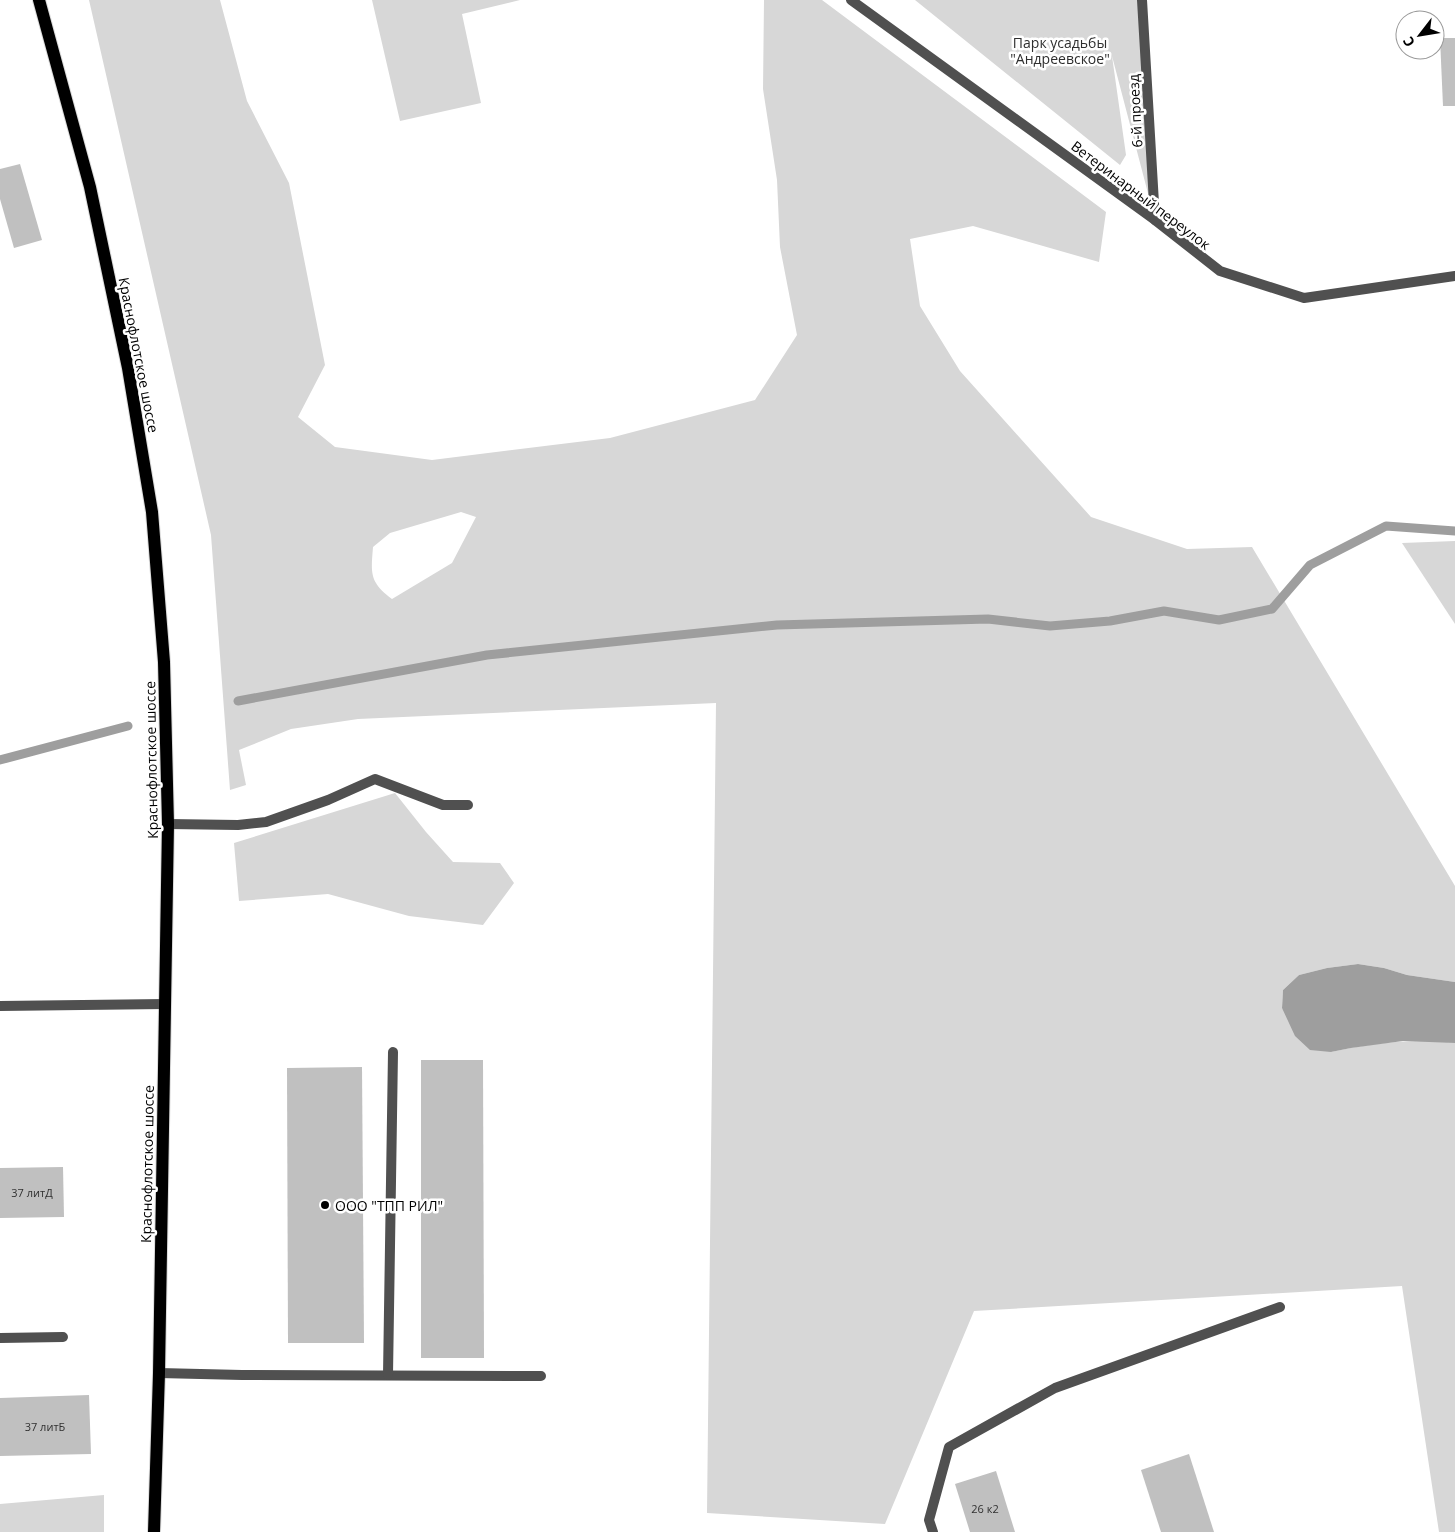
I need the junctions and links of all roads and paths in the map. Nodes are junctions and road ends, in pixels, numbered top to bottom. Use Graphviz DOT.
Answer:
graph roads {
  1 [pos="39,0"];
  2 [pos="851,0"];
  3 [pos="1142,0"];
  4 [pos="1155,220"];
  5 [pos="1455,276"];
  6 [pos="468,805"];
  7 [pos="168,824"];
  8 [pos="165,1004"];
  9 [pos="0,1006"];
  10 [pos="393,1052"];
  11 [pos="1280,1307"];
  12 [pos="63,1337"];
  13 [pos="0,1338"];
  14 [pos="159,1374"];
  15 [pos="388,1375"];
  16 [pos="541,1376"];
  17 [pos="154,1532"];
  18 [pos="933,1532"];
  1 -- 7 [label="main road, Краснофлотское шоссе"];
  2 -- 4 [label="street, Ветеринарный переулок"];
  3 -- 4 [label="street, 6-й проезд"];
  4 -- 5 [label="street, Ветеринарный переулок"];
  6 -- 7 [label="street"];
  7 -- 8 [label="main road, Краснофлотское шоссе"];
  8 -- 9 [label="street"];
  8 -- 14 [label="main road, Краснофлотское шоссе"];
  10 -- 15 [label="street"];
  11 -- 18 [label="street"];
  12 -- 13 [label="street"];
  14 -- 15 [label="street"];
  14 -- 17 [label="main road, Краснофлотское шоссе"];
  15 -- 16 [label="street"];
}
